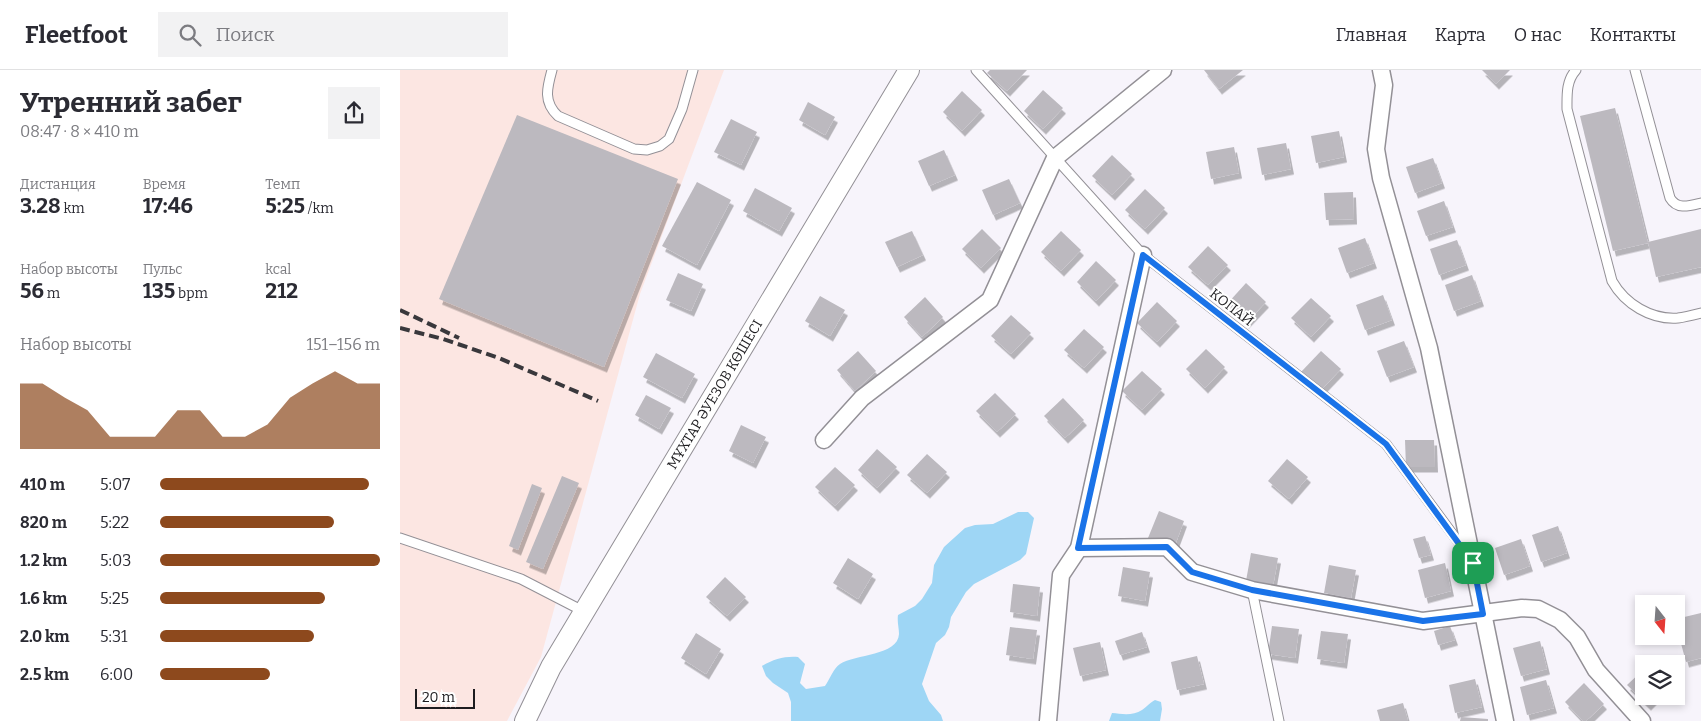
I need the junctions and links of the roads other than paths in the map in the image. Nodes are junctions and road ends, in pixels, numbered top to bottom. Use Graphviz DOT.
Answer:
graph roads {
  1 [pos="552,70"];
  2 [pos="693,70"];
  3 [pos="909,70"];
  4 [pos="976,70"];
  5 [pos="1163,70"];
  6 [pos="1576,70"];
  7 [pos="1635,70"];
  8 [pos="1384,75"];
  9 [pos="1055,158"];
  10 [pos="1701,203"];
  11 [pos="1143,255"];
  12 [pos="1701,313"];
  13 [pos="824,440"];
  14 [pos="400,538"];
  15 [pos="1078,548"];
  16 [pos="1473,563"];
  17 [pos="1252,590"];
  18 [pos="585,612"];
  19 [pos="1483,614"];
  20 [pos="525,721"];
  21 [pos="1048,721"];
  22 [pos="1279,721"];
  23 [pos="1504,721"];
  24 [pos="1642,721"];
  1 -- 2 [label="lane"];
  3 -- 18 [label="street, МҰХТАР ӘУЕЗОВ КӨШЕСІ"];
  4 -- 9 [label="lane, КОПАЙ"];
  5 -- 9 [label="street"];
  6 -- 12 [label="lane"];
  7 -- 10 [label="lane"];
  8 -- 16 [label="street"];
  9 -- 11 [label="lane, КОПАЙ"];
  9 -- 13 [label="street"];
  11 -- 15 [label="street"];
  11 -- 16 [label="lane, КОПАЙ"];
  14 -- 18 [label="lane"];
  15 -- 17 [label="street"];
  15 -- 21 [label="street"];
  16 -- 19 [label="street"];
  17 -- 19 [label="street"];
  17 -- 22 [label="lane"];
  18 -- 20 [label="street, МҰХТАР ӘУЕЗОВ КӨШЕСІ"];
  19 -- 23 [label="street"];
  19 -- 24 [label="street"];
}
